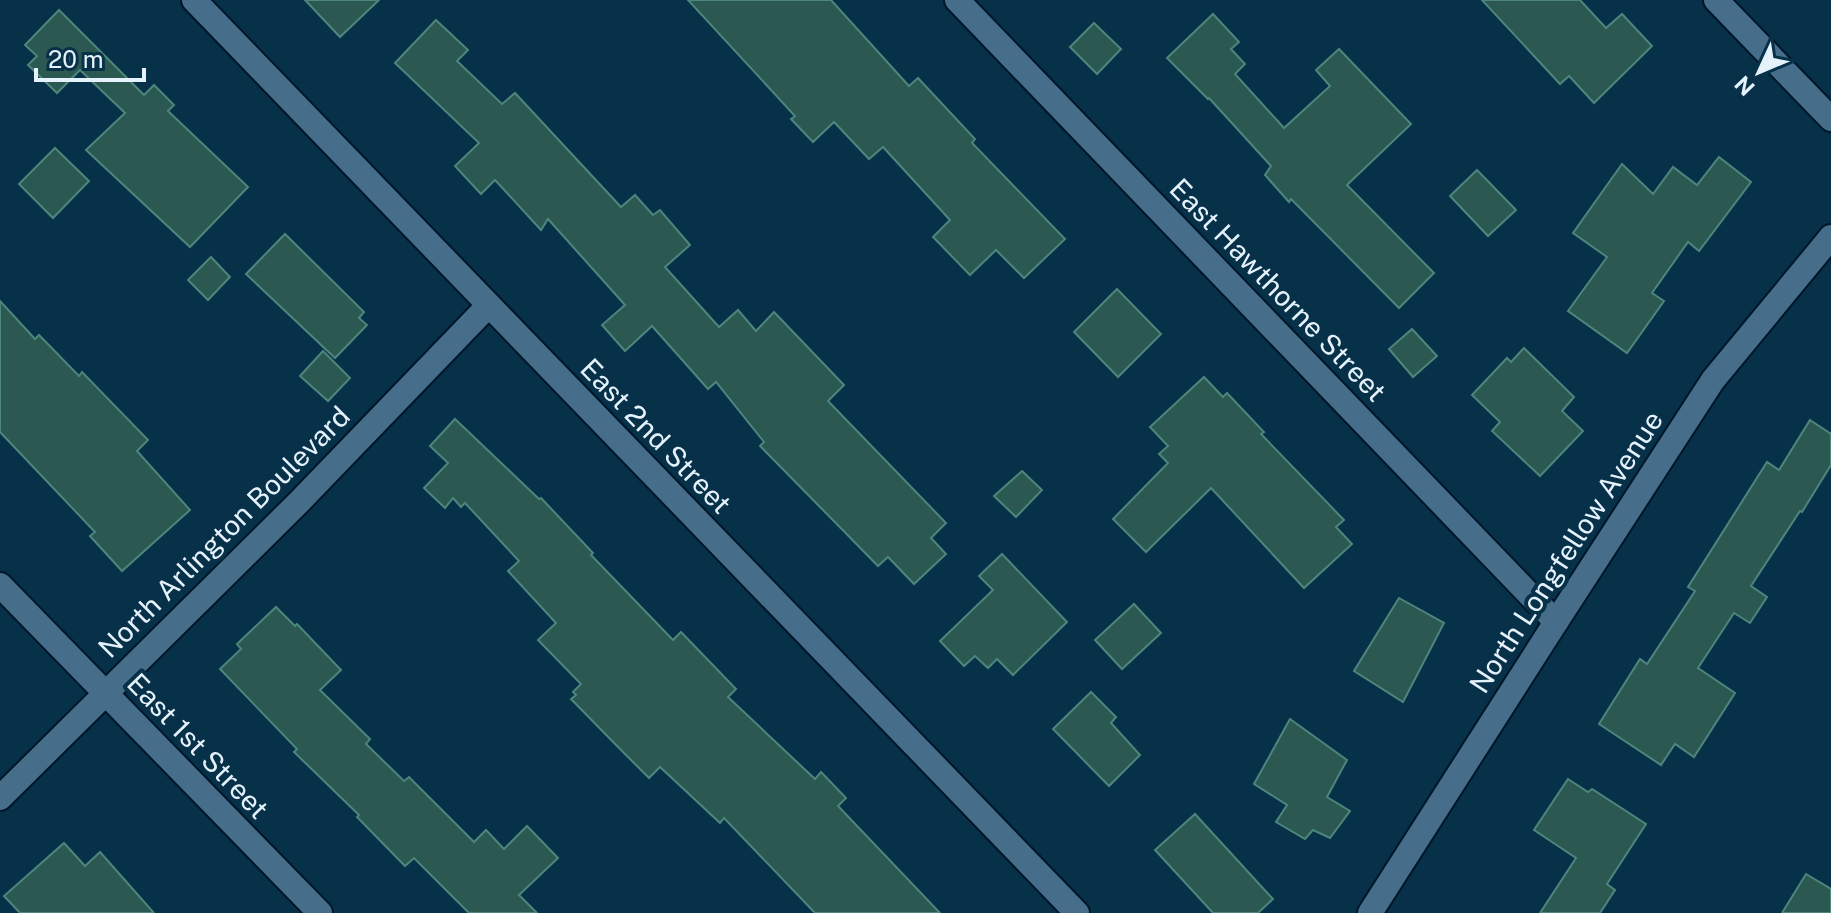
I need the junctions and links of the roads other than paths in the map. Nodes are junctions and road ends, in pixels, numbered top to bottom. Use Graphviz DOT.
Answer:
graph roads {
  1 [pos="194,0"];
  2 [pos="957,0"];
  3 [pos="1716,0"];
  4 [pos="1831,119"];
  5 [pos="1831,237"];
  6 [pos="488,306"];
  7 [pos="0,585"];
  8 [pos="1556,622"];
  9 [pos="105,695"];
  10 [pos="0,798"];
  11 [pos="320,913"];
  12 [pos="1077,913"];
  13 [pos="1370,913"];
  1 -- 6 [label="street, East 2nd Street"];
  2 -- 8 [label="street, East Hawthorne Street"];
  3 -- 4 [label="street"];
  5 -- 8 [label="street, North Longfellow Avenue"];
  6 -- 9 [label="street, North Arlington Boulevard"];
  6 -- 12 [label="street, East 2nd Street"];
  7 -- 9 [label="street, East 1st Street"];
  8 -- 13 [label="street, North Longfellow Avenue"];
  9 -- 10 [label="street, North Arlington Boulevard"];
  9 -- 11 [label="street, East 1st Street"];
}
